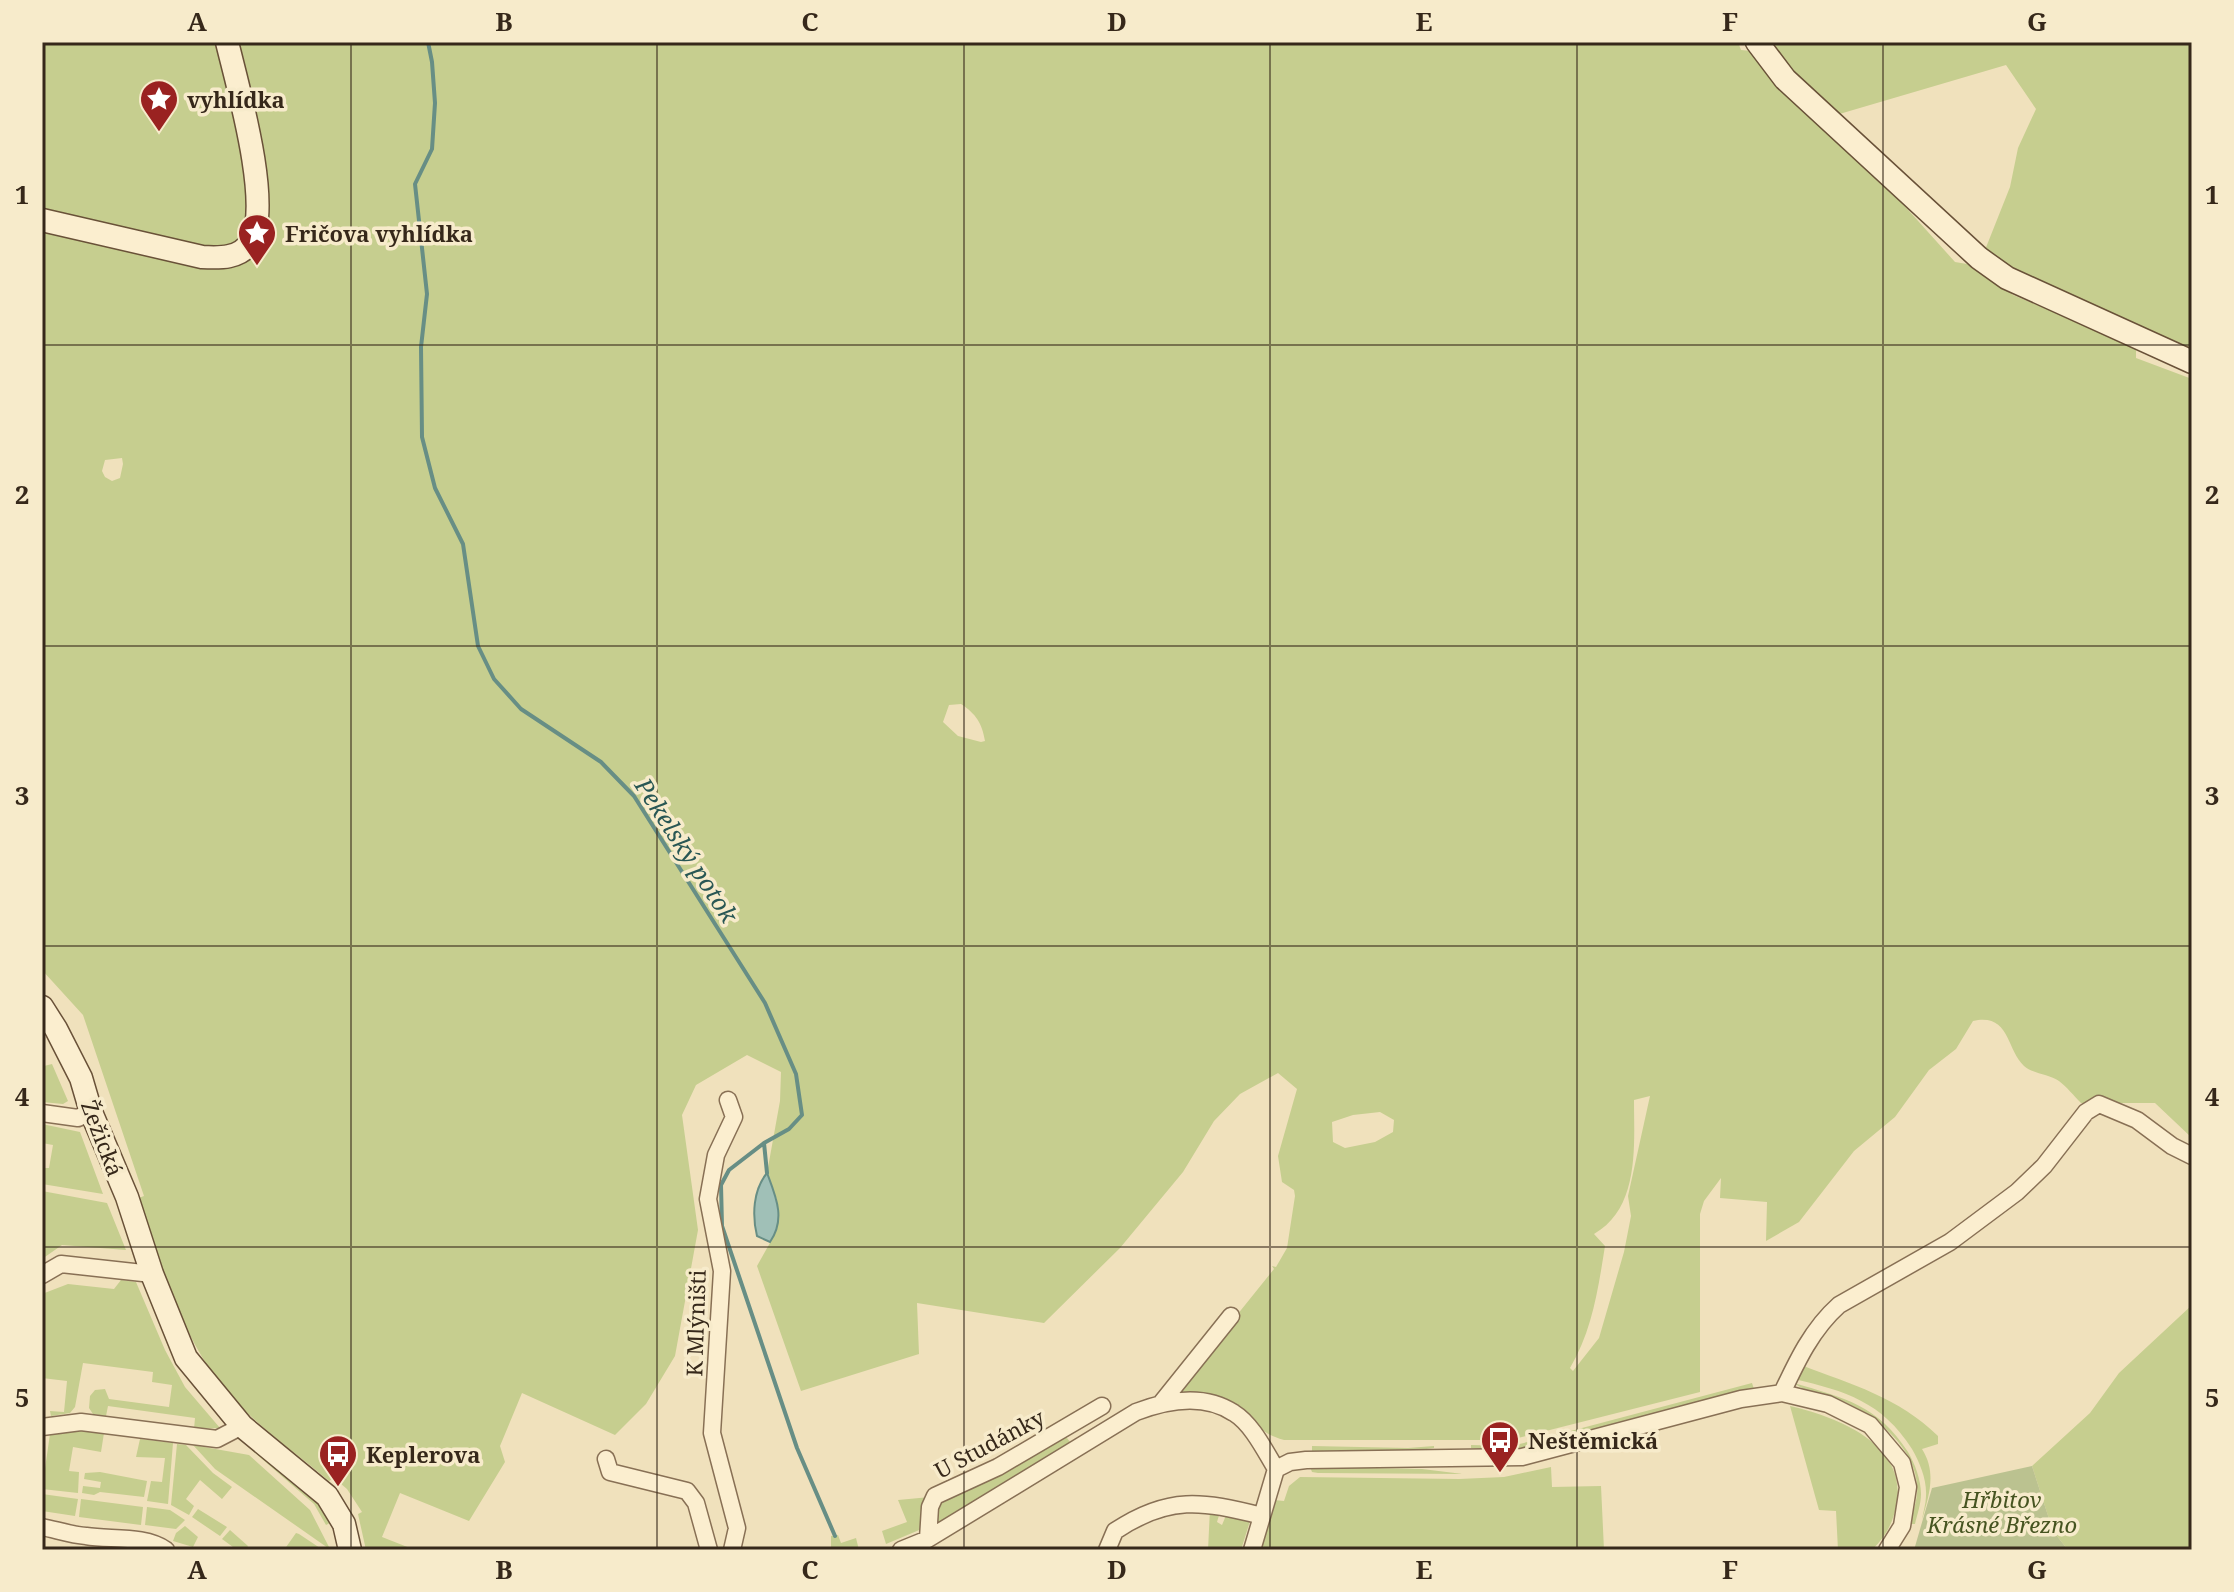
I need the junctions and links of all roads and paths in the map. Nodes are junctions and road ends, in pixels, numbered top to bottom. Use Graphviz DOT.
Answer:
graph roads {
  1 [pos="227,42"];
  2 [pos="1757,42"];
  3 [pos="42,220"];
  4 [pos="2192,362"];
  5 [pos="42,1007"];
  6 [pos="728,1100"];
  7 [pos="91,1112"];
  8 [pos="42,1113"];
  9 [pos="2192,1156"];
  10 [pos="152,1274"];
  11 [pos="42,1275"];
  12 [pos="1231,1316"];
  13 [pos="1782,1393"];
  14 [pos="1162,1402"];
  15 [pos="1102,1406"];
  16 [pos="242,1426"];
  17 [pos="42,1427"];
  18 [pos="606,1459"];
  19 [pos="1276,1469"];
  20 [pos="1262,1516"];
  21 [pos="42,1527"];
  22 [pos="928,1539"];
  23 [pos="166,1550"];
  24 [pos="350,1550"];
  25 [pos="709,1550"];
  26 [pos="732,1550"];
  27 [pos="901,1550"];
  28 [pos="1107,1550"];
  29 [pos="1252,1550"];
  30 [pos="1887,1550"];
  1 -- 3 [label="street"];
  2 -- 4 [label="street"];
  5 -- 7 [label="street, Žežická"];
  6 -- 26 [label="street, K Mlýništi"];
  7 -- 8 [label="street"];
  7 -- 10 [label="street, Žežická"];
  9 -- 13 [label="street"];
  10 -- 11 [label="street"];
  10 -- 16 [label="street, Žežická"];
  12 -- 14 [label="street"];
  13 -- 19 [label="street"];
  13 -- 30 [label="street"];
  14 -- 19 [label="street"];
  14 -- 22 [label="street"];
  15 -- 22 [label="street, U Studánky"];
  16 -- 17 [label="street"];
  16 -- 24 [label="street, Žežická"];
  18 -- 25 [label="street"];
  19 -- 20 [label="street"];
  20 -- 28 [label="street"];
  20 -- 29 [label="street"];
  21 -- 23 [label="street"];
  22 -- 27 [label="street"];
}
